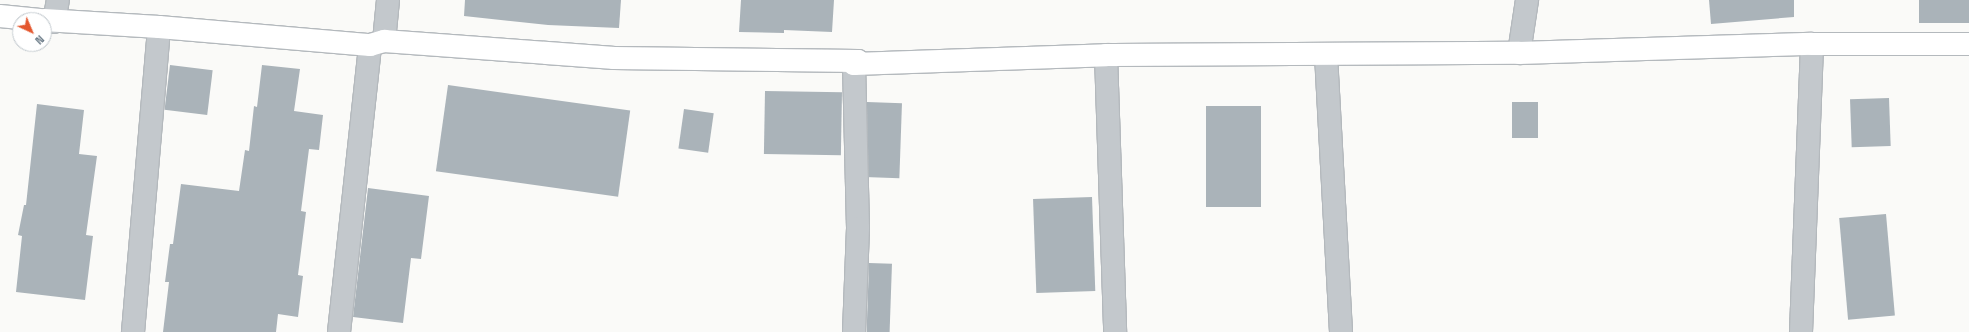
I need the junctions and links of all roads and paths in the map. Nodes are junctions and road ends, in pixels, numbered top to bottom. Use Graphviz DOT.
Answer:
graph roads {
  1 [pos="58,0"];
  2 [pos="388,0"];
  3 [pos="1527,0"];
  4 [pos="51,12"];
  5 [pos="0,16"];
  6 [pos="12,17"];
  7 [pos="52,21"];
  8 [pos="159,27"];
  9 [pos="377,43"];
  10 [pos="1812,44"];
  11 [pos="1969,44"];
  12 [pos="1520,53"];
  13 [pos="1106,55"];
  14 [pos="1326,55"];
  15 [pos="854,64"];
  16 [pos="133,332"];
  17 [pos="339,332"];
  18 [pos="854,332"];
  19 [pos="1115,332"];
  20 [pos="1340,332"];
  21 [pos="1801,332"];
  1 -- 4 [label="street"];
  2 -- 9 [label="street"];
  3 -- 12 [label="street"];
  5 -- 6 [label="highway"];
  7 -- 8 [label="highway"];
  8 -- 9 [label="highway"];
  8 -- 16 [label="street"];
  9 -- 15 [label="highway"];
  9 -- 17 [label="street"];
  10 -- 11 [label="highway"];
  10 -- 12 [label="highway"];
  10 -- 21 [label="street"];
  12 -- 14 [label="highway"];
  13 -- 14 [label="highway"];
  13 -- 15 [label="highway"];
  13 -- 19 [label="street"];
  14 -- 20 [label="street"];
  15 -- 18 [label="street"];
}
